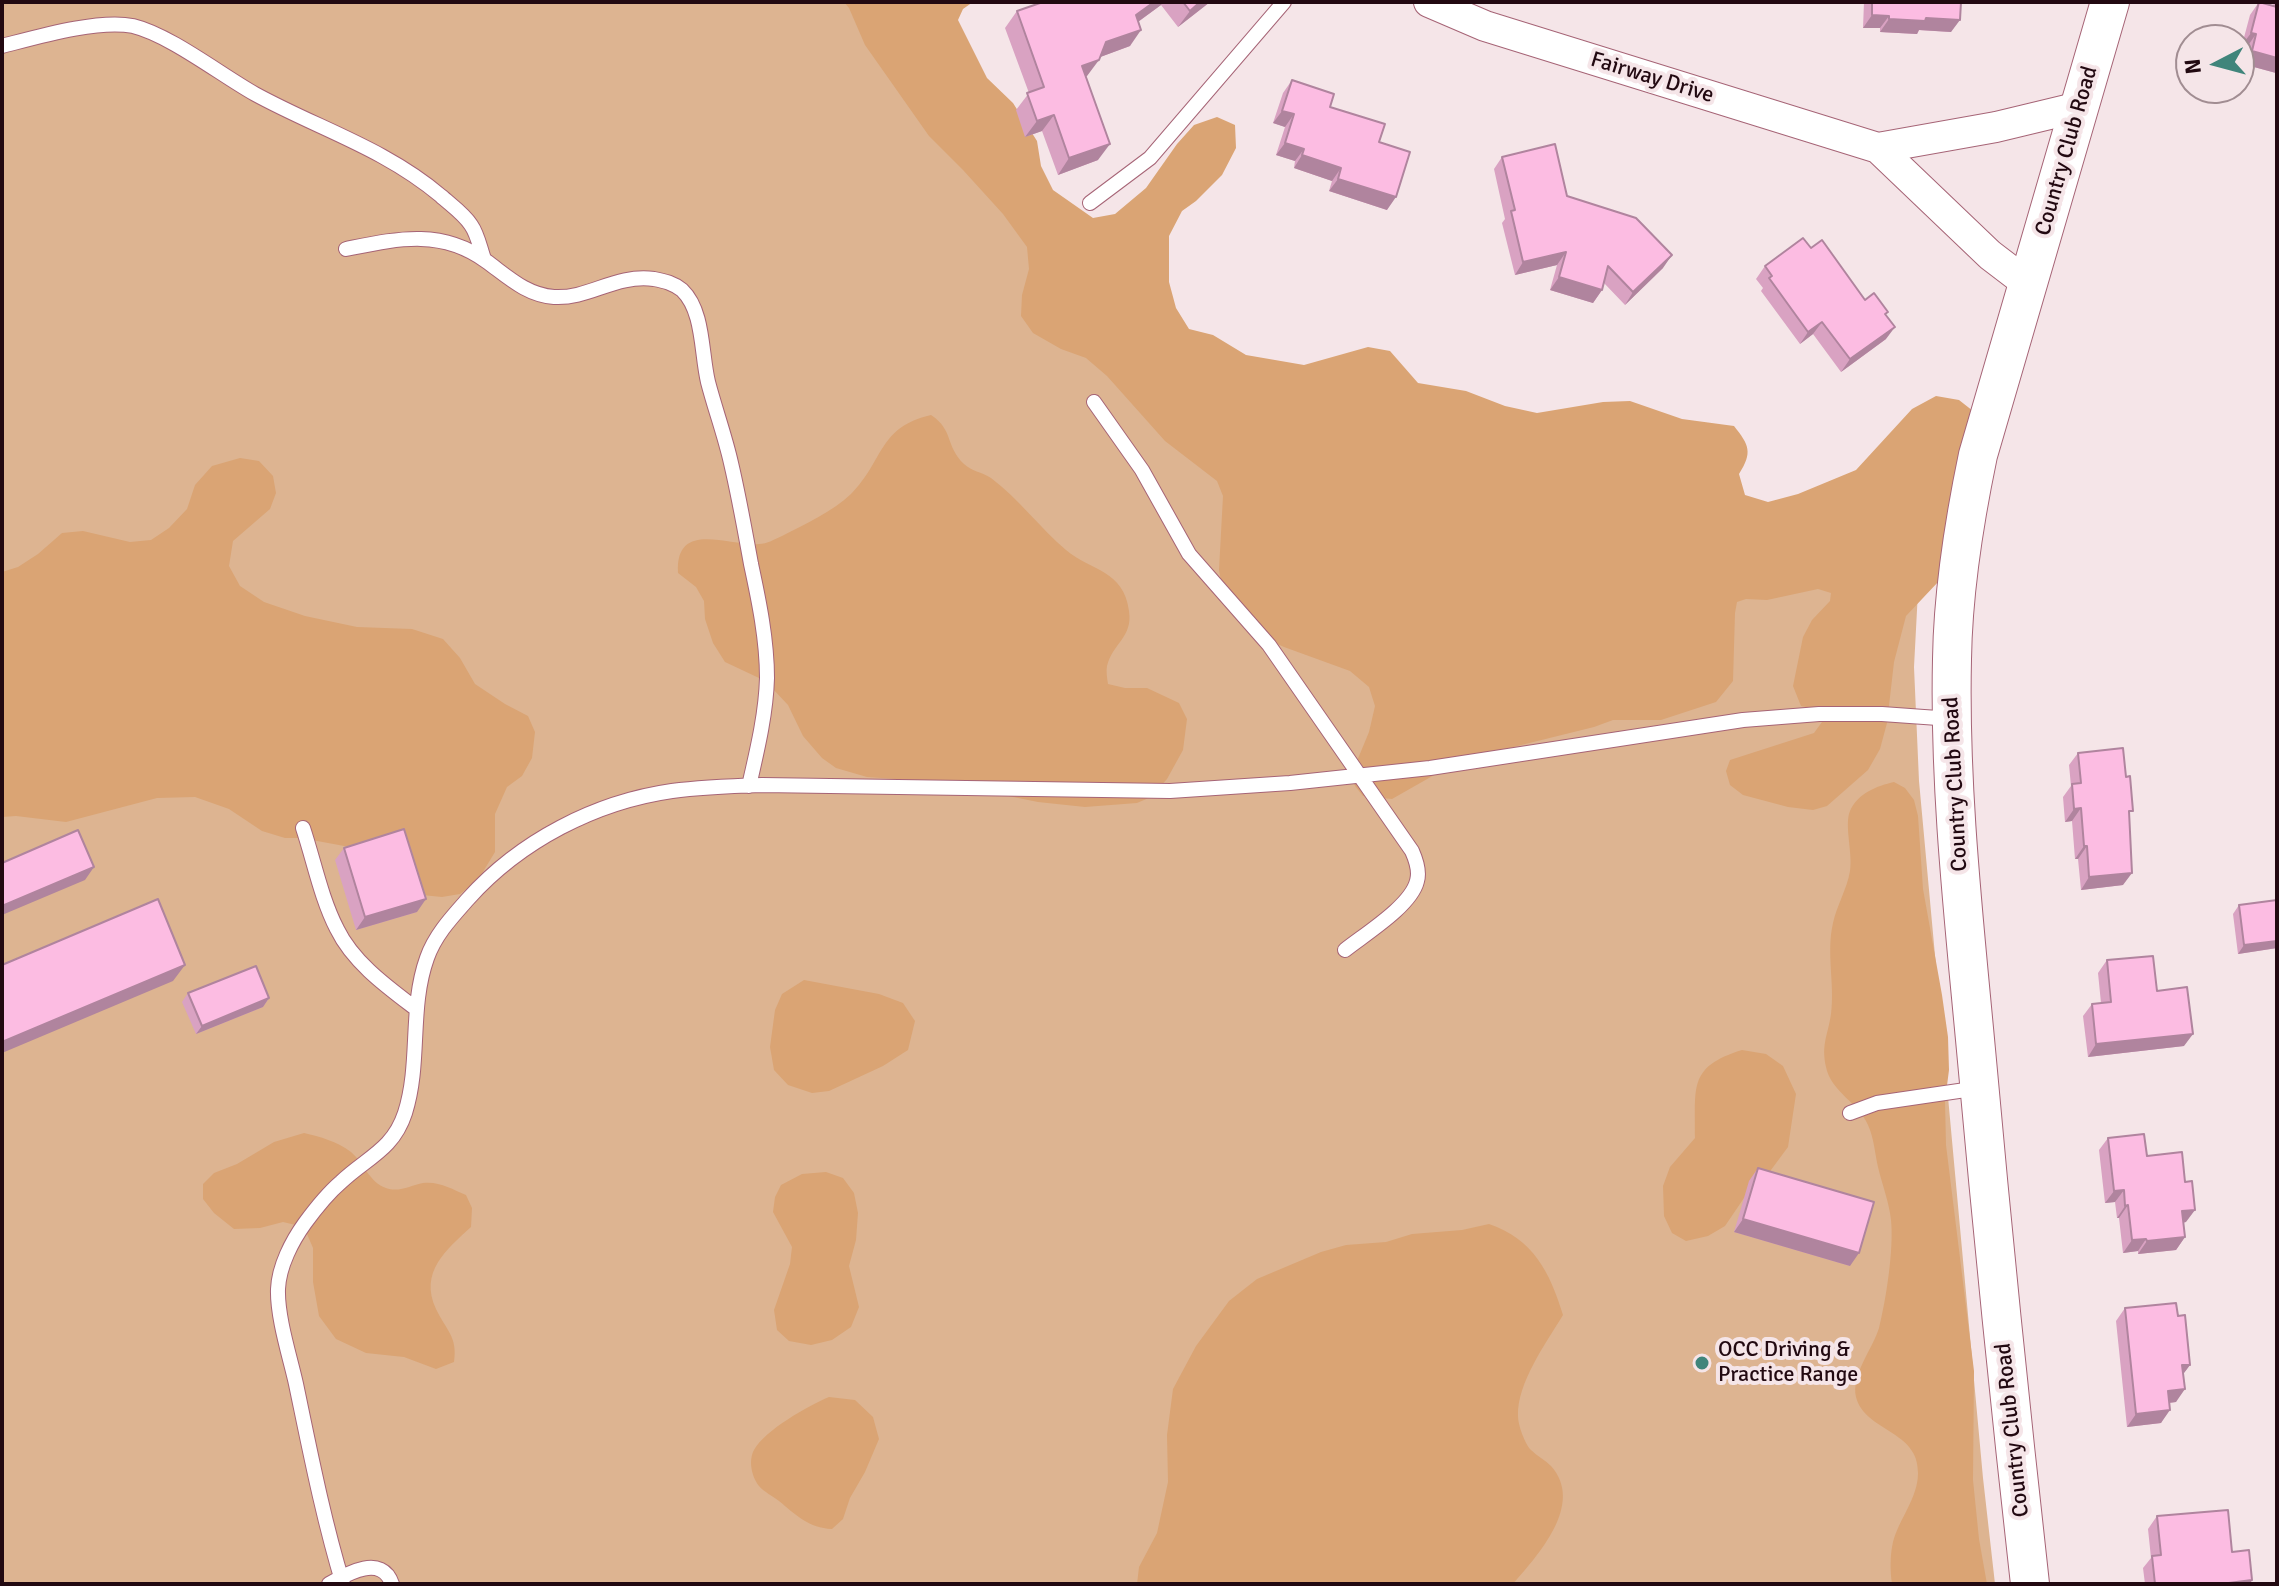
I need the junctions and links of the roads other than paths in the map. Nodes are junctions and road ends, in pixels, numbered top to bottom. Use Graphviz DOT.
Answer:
graph roads {
  1 [pos="1284,2"];
  2 [pos="1429,2"];
  3 [pos="2110,2"];
  4 [pos="2,46"];
  5 [pos="2079,107"];
  6 [pos="1878,148"];
  7 [pos="1090,203"];
  8 [pos="346,249"];
  9 [pos="484,259"];
  10 [pos="2028,284"];
  11 [pos="1094,402"];
  12 [pos="1952,719"];
  13 [pos="1360,776"];
  14 [pos="749,786"];
  15 [pos="303,828"];
  16 [pos="1345,950"];
  17 [pos="415,1008"];
  18 [pos="1979,1088"];
  19 [pos="1850,1113"];
  20 [pos="338,1582"];
  21 [pos="392,1584"];
  22 [pos="2030,1584"];
  1 -- 7 [label="lane"];
  2 -- 6 [label="street, Fairway Drive"];
  3 -- 5 [label="street, Country Club Road"];
  4 -- 9 [label="lane"];
  5 -- 6 [label="street, Fairway Drive"];
  5 -- 10 [label="street, Country Club Road"];
  6 -- 10 [label="street, Fairway Drive"];
  8 -- 9 [label="lane"];
  9 -- 14 [label="lane"];
  10 -- 12 [label="street, Country Club Road"];
  11 -- 13 [label="lane"];
  12 -- 13 [label="lane"];
  12 -- 18 [label="street, Country Club Road"];
  13 -- 14 [label="lane"];
  13 -- 16 [label="lane"];
  14 -- 17 [label="lane"];
  15 -- 17 [label="lane"];
  17 -- 20 [label="lane"];
  18 -- 19 [label="lane"];
  18 -- 22 [label="street, Country Club Road"];
  20 -- 21 [label="lane"];
}
